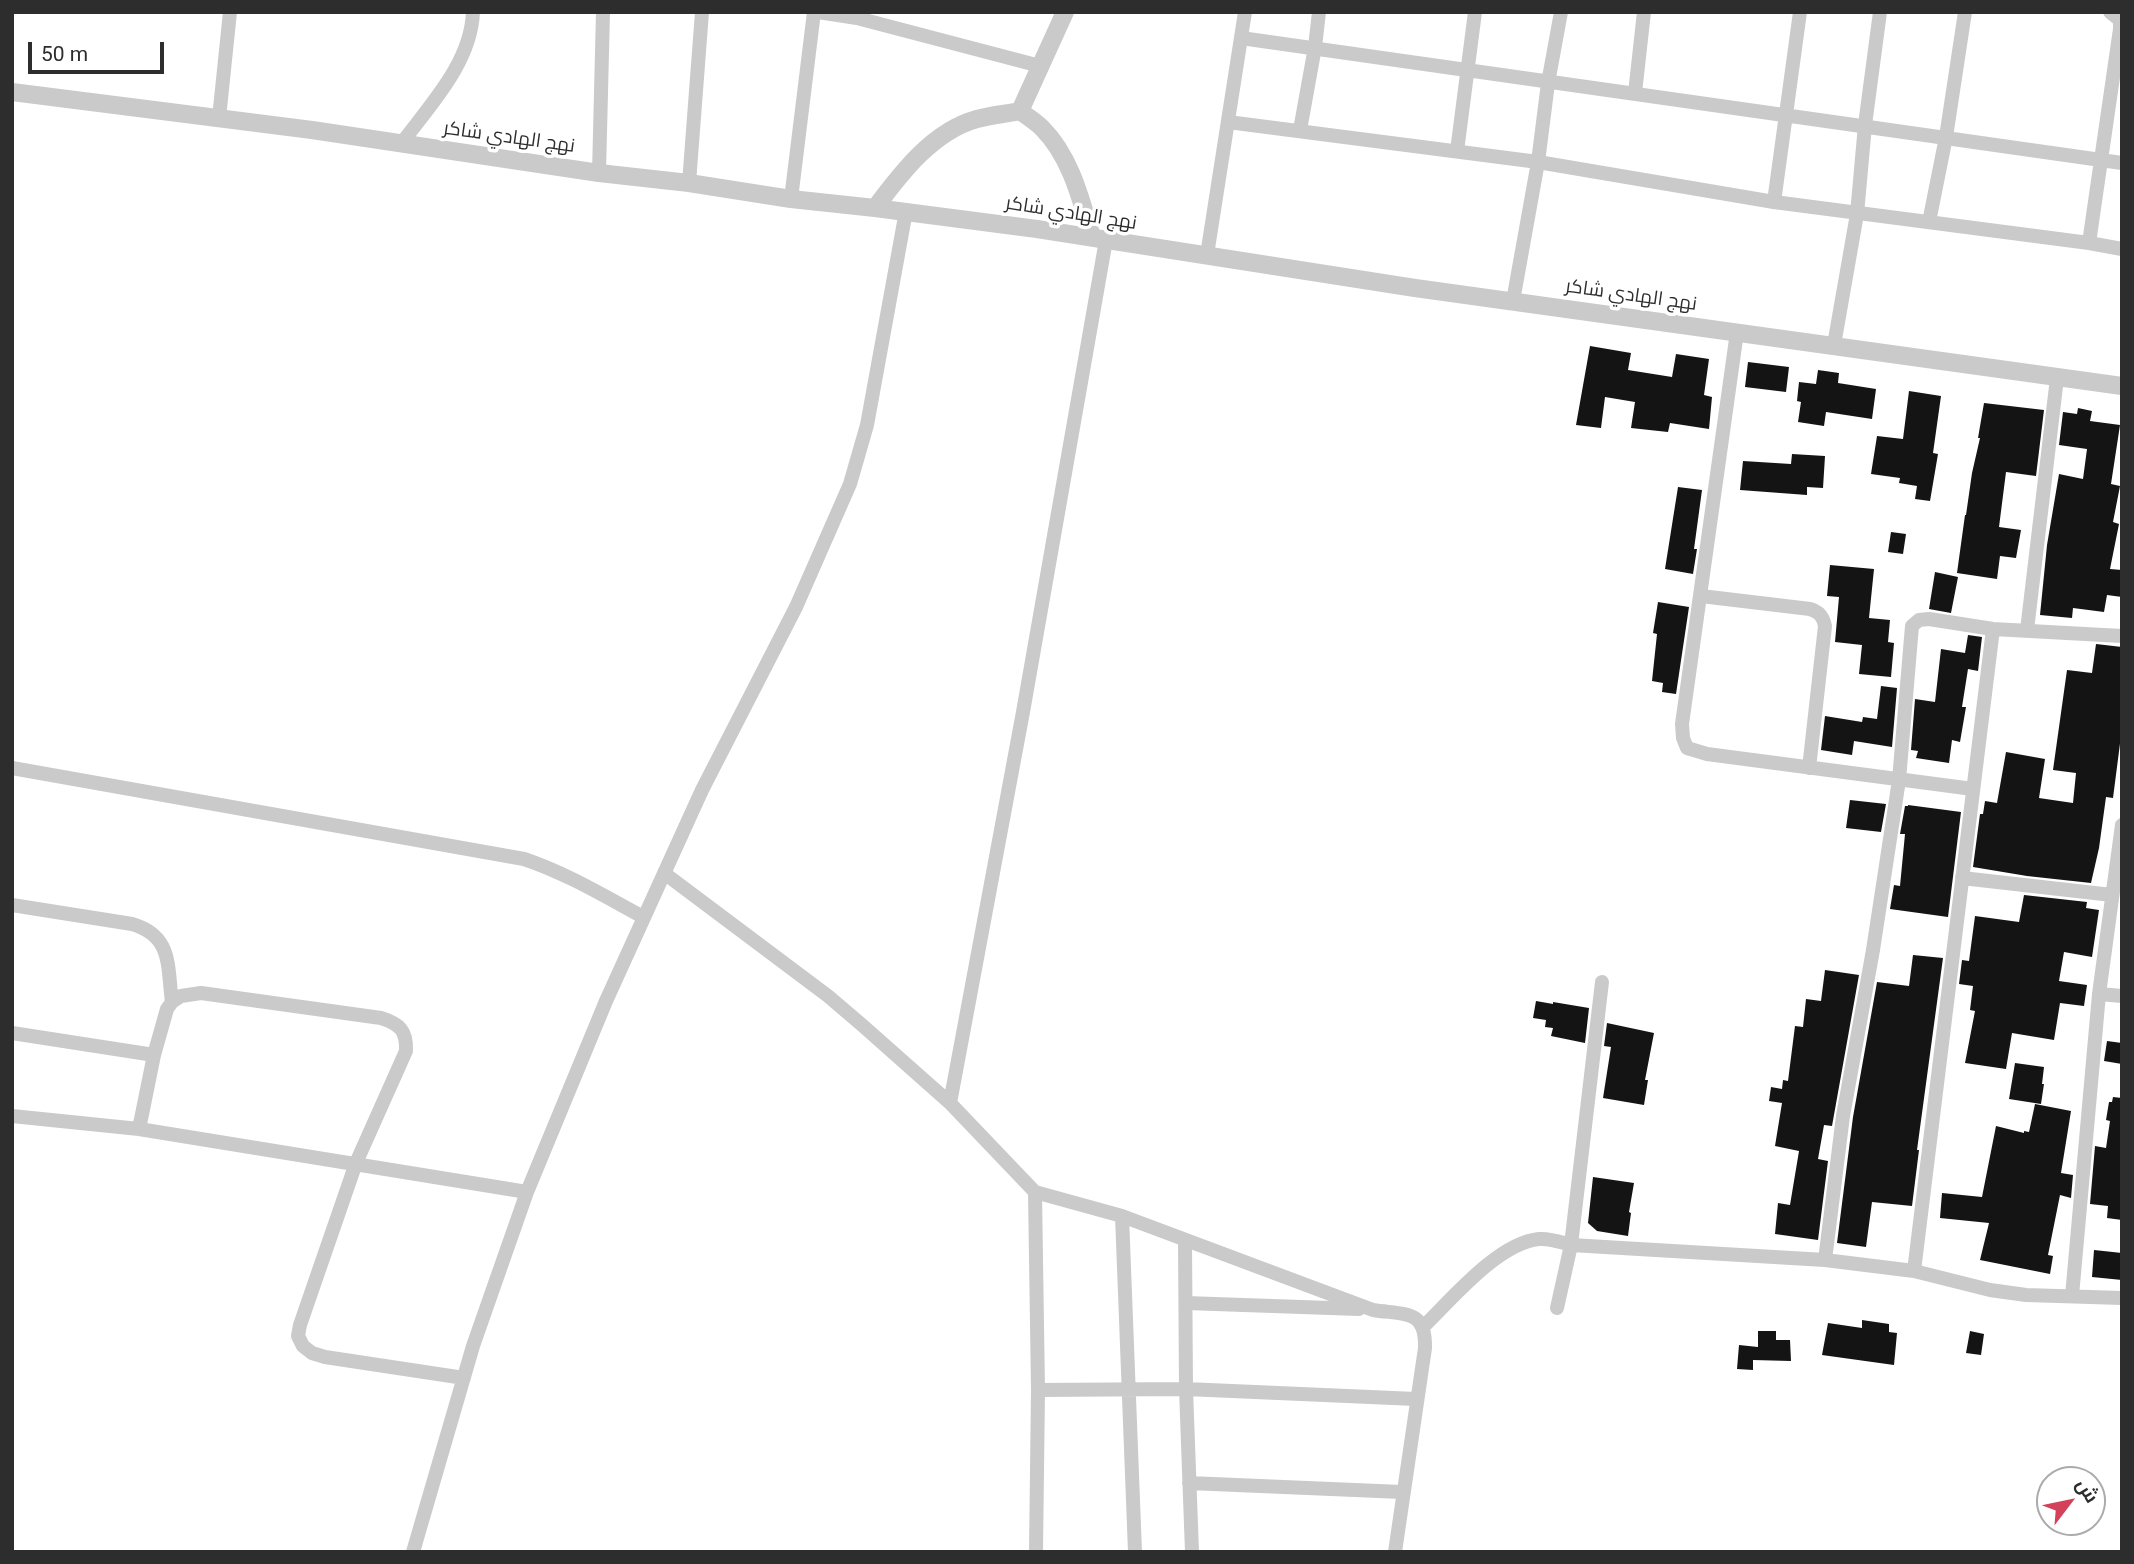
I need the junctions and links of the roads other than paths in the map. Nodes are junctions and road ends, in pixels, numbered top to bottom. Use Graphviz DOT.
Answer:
graph roads {
  1 [pos="230,12"];
  2 [pos="473,12"];
  3 [pos="603,12"];
  4 [pos="702,12"];
  5 [pos="816,12"];
  6 [pos="1065,12"];
  7 [pos="1245,12"];
  8 [pos="1319,12"];
  9 [pos="1475,12"];
  10 [pos="1561,12"];
  11 [pos="1644,12"];
  12 [pos="1800,12"];
  13 [pos="1880,12"];
  14 [pos="1965,12"];
  15 [pos="2110,12"];
  16 [pos="857,15"];
  17 [pos="1241,38"];
  18 [pos="1315,47"];
  19 [pos="1040,66"];
  20 [pos="1467,71"];
  21 [pos="1548,83"];
  22 [pos="12,92"];
  23 [pos="1635,93"];
  24 [pos="1020,111"];
  25 [pos="1786,116"];
  26 [pos="219,118"];
  27 [pos="1228,122"];
  28 [pos="1865,125"];
  29 [pos="1300,131"];
  30 [pos="1946,137"];
  31 [pos="401,144"];
  32 [pos="1457,151"];
  33 [pos="2100,159"];
  34 [pos="1538,162"];
  35 [pos="2122,163"];
  36 [pos="598,173"];
  37 [pos="689,183"];
  38 [pos="791,199"];
  39 [pos="1774,202"];
  40 [pos="875,208"];
  41 [pos="906,211"];
  42 [pos="1857,214"];
  43 [pos="1929,222"];
  44 [pos="1099,239"];
  45 [pos="2089,243"];
  46 [pos="2122,249"];
  47 [pos="1207,256"];
  48 [pos="1513,301"];
  49 [pos="1737,332"];
  50 [pos="1834,345"];
  51 [pos="2057,378"];
  52 [pos="2122,386"];
  53 [pos="1701,596"];
  54 [pos="1993,629"];
  55 [pos="2027,631"];
  56 [pos="2122,636"];
  57 [pos="12,768"];
  58 [pos="1809,768"];
  59 [pos="1899,780"];
  60 [pos="1973,789"];
  61 [pos="2122,825"];
  62 [pos="664,873"];
  63 [pos="1962,878"];
  64 [pos="2112,895"];
  65 [pos="12,905"];
  66 [pos="643,917"];
  67 [pos="1602,982"];
  68 [pos="2099,994"];
  69 [pos="2122,996"];
  70 [pos="172,1002"];
  71 [pos="12,1033"];
  72 [pos="154,1055"];
  73 [pos="950,1103"];
  74 [pos="12,1116"];
  75 [pos="139,1129"];
  76 [pos="356,1163"];
  77 [pos="527,1192"];
  78 [pos="1035,1192"];
  79 [pos="1122,1216"];
  80 [pos="1185,1241"];
  81 [pos="1571,1245"];
  82 [pos="1825,1260"];
  83 [pos="1914,1271"];
  84 [pos="2073,1296"];
  85 [pos="2122,1298"];
  86 [pos="1186,1303"];
  87 [pos="1557,1308"];
  88 [pos="1373,1310"];
  89 [pos="1423,1327"];
  90 [pos="464,1378"];
  91 [pos="1186,1389"];
  92 [pos="1038,1390"];
  93 [pos="1129,1390"];
  94 [pos="1416,1399"];
  95 [pos="1189,1483"];
  96 [pos="1402,1492"];
  97 [pos="413,1552"];
  98 [pos="1036,1552"];
  99 [pos="1135,1552"];
  100 [pos="1192,1552"];
  101 [pos="1395,1552"];
  1 -- 26 [label="street"];
  2 -- 31 [label="street"];
  3 -- 36 [label="street"];
  4 -- 37 [label="street"];
  5 -- 16 [label="street"];
  5 -- 38 [label="street"];
  6 -- 19 [label="street"];
  7 -- 17 [label="street"];
  8 -- 18 [label="street"];
  9 -- 20 [label="street"];
  10 -- 21 [label="street"];
  11 -- 23 [label="street"];
  12 -- 25 [label="street"];
  13 -- 28 [label="street"];
  14 -- 30 [label="street"];
  15 -- 33 [label="street"];
  16 -- 19 [label="street"];
  17 -- 18 [label="street"];
  17 -- 27 [label="street"];
  18 -- 20 [label="street"];
  18 -- 29 [label="street"];
  19 -- 24 [label="street"];
  20 -- 21 [label="street"];
  20 -- 32 [label="street"];
  21 -- 23 [label="street"];
  21 -- 34 [label="street"];
  22 -- 26 [label="street, نهج الهادي شاكر"];
  23 -- 25 [label="street"];
  24 -- 40 [label="street"];
  24 -- 44 [label="street"];
  25 -- 28 [label="street"];
  25 -- 39 [label="street"];
  26 -- 31 [label="street, نهج الهادي شاكر"];
  27 -- 29 [label="street"];
  27 -- 47 [label="street"];
  28 -- 30 [label="street"];
  28 -- 42 [label="street"];
  29 -- 32 [label="street"];
  30 -- 33 [label="street"];
  30 -- 43 [label="street"];
  31 -- 36 [label="street, نهج الهادي شاكر"];
  32 -- 34 [label="street"];
  33 -- 35 [label="street"];
  33 -- 45 [label="street"];
  34 -- 39 [label="street"];
  34 -- 48 [label="street"];
  36 -- 37 [label="street, نهج الهادي شاكر"];
  37 -- 38 [label="street, نهج الهادي شاكر"];
  38 -- 40 [label="street, نهج الهادي شاكر"];
  39 -- 42 [label="street"];
  40 -- 41 [label="street, نهج الهادي شاكر"];
  41 -- 44 [label="street, نهج الهادي شاكر"];
  41 -- 62 [label="street"];
  42 -- 43 [label="street"];
  42 -- 50 [label="street"];
  43 -- 45 [label="street"];
  44 -- 47 [label="street, نهج الهادي شاكر"];
  44 -- 73 [label="street"];
  45 -- 46 [label="street"];
  47 -- 48 [label="street, نهج الهادي شاكر"];
  48 -- 49 [label="street, نهج الهادي شاكر"];
  49 -- 50 [label="street, نهج الهادي شاكر"];
  49 -- 53 [label="street"];
  50 -- 51 [label="street, نهج الهادي شاكر"];
  51 -- 52 [label="street, نهج الهادي شاكر"];
  51 -- 55 [label="street"];
  53 -- 58 [label="street"];
  53 -- 58 [label="street"];
  54 -- 55 [label="street"];
  54 -- 59 [label="street"];
  54 -- 60 [label="street"];
  55 -- 56 [label="street"];
  57 -- 66 [label="street"];
  58 -- 59 [label="street"];
  59 -- 60 [label="street"];
  59 -- 82 [label="street"];
  60 -- 63 [label="street"];
  61 -- 64 [label="street"];
  62 -- 66 [label="street"];
  62 -- 73 [label="street"];
  63 -- 64 [label="street"];
  63 -- 83 [label="street"];
  64 -- 68 [label="street"];
  65 -- 70 [label="street"];
  66 -- 77 [label="street"];
  67 -- 81 [label="street"];
  68 -- 69 [label="street"];
  68 -- 84 [label="street"];
  70 -- 72 [label="street"];
  70 -- 76 [label="street"];
  71 -- 72 [label="street"];
  72 -- 75 [label="street"];
  73 -- 78 [label="street"];
  74 -- 75 [label="street"];
  75 -- 76 [label="street"];
  76 -- 77 [label="street"];
  76 -- 90 [label="street"];
  77 -- 90 [label="street"];
  78 -- 79 [label="street"];
  78 -- 92 [label="street"];
  79 -- 80 [label="street"];
  79 -- 93 [label="street"];
  80 -- 86 [label="street"];
  80 -- 88 [label="street"];
  81 -- 82 [label="street"];
  81 -- 87 [label="street"];
  81 -- 89 [label="street"];
  82 -- 83 [label="street"];
  83 -- 84 [label="street"];
  84 -- 85 [label="street"];
  86 -- 88 [label="street"];
  86 -- 91 [label="street"];
  88 -- 89 [label="street"];
  89 -- 94 [label="street"];
  90 -- 97 [label="street"];
  91 -- 93 [label="street"];
  91 -- 94 [label="street"];
  91 -- 95 [label="street"];
  92 -- 93 [label="street"];
  92 -- 98 [label="street"];
  93 -- 99 [label="street"];
  94 -- 96 [label="street"];
  95 -- 96 [label="street"];
  95 -- 100 [label="street"];
  96 -- 101 [label="street"];
}
